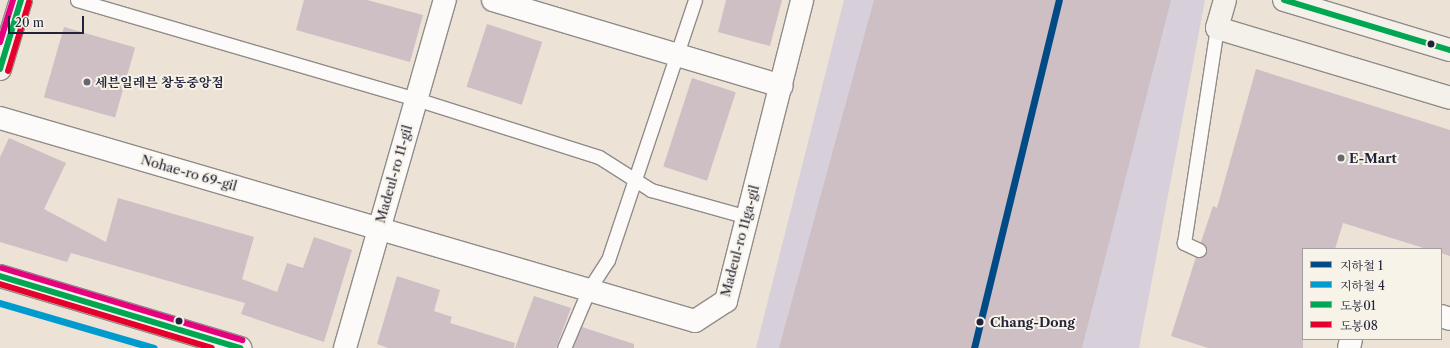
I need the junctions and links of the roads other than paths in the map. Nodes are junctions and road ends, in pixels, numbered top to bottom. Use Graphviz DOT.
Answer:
graph roads {
  1 [pos="21,0"];
  2 [pos="77,0"];
  3 [pos="445,0"];
  4 [pos="493,0"];
  5 [pos="695,0"];
  6 [pos="802,0"];
  7 [pos="1225,0"];
  8 [pos="1284,0"];
  9 [pos="1217,28"];
  10 [pos="1450,50"];
  11 [pos="677,54"];
  12 [pos="0,69"];
  13 [pos="781,86"];
  14 [pos="1450,98"];
  15 [pos="416,99"];
  16 [pos="0,118"];
  17 [pos="635,180"];
  18 [pos="747,217"];
  19 [pos="378,229"];
  20 [pos="1199,250"];
  21 [pos="0,276"];
  22 [pos="589,289"];
  23 [pos="240,348"];
  24 [pos="345,348"];
  25 [pos="564,348"];
  1 -- 12 [label="main road"];
  2 -- 15 [label="lane"];
  3 -- 15 [label="street, Madeul-ro 11-gil"];
  4 -- 11 [label="street"];
  5 -- 11 [label="lane"];
  6 -- 13 [label="street, Madeul-ro 11ga-gil"];
  7 -- 9 [label="main road"];
  8 -- 10 [label="main road"];
  9 -- 14 [label="main road"];
  9 -- 20 [label="lane"];
  11 -- 13 [label="street"];
  11 -- 17 [label="lane"];
  13 -- 18 [label="street, Madeul-ro 11ga-gil"];
  15 -- 17 [label="lane"];
  15 -- 19 [label="street, Madeul-ro 11-gil"];
  16 -- 19 [label="street, Nohae-ro 69-gil"];
  17 -- 18 [label="lane"];
  17 -- 22 [label="lane"];
  18 -- 22 [label="street, Madeul-ro 11ga-gil"];
  19 -- 22 [label="street, Madeul-ro 11ga-gil"];
  19 -- 24 [label="street, Madeul-ro 11-gil"];
  21 -- 23 [label="main road"];
  22 -- 25 [label="lane"];
}
